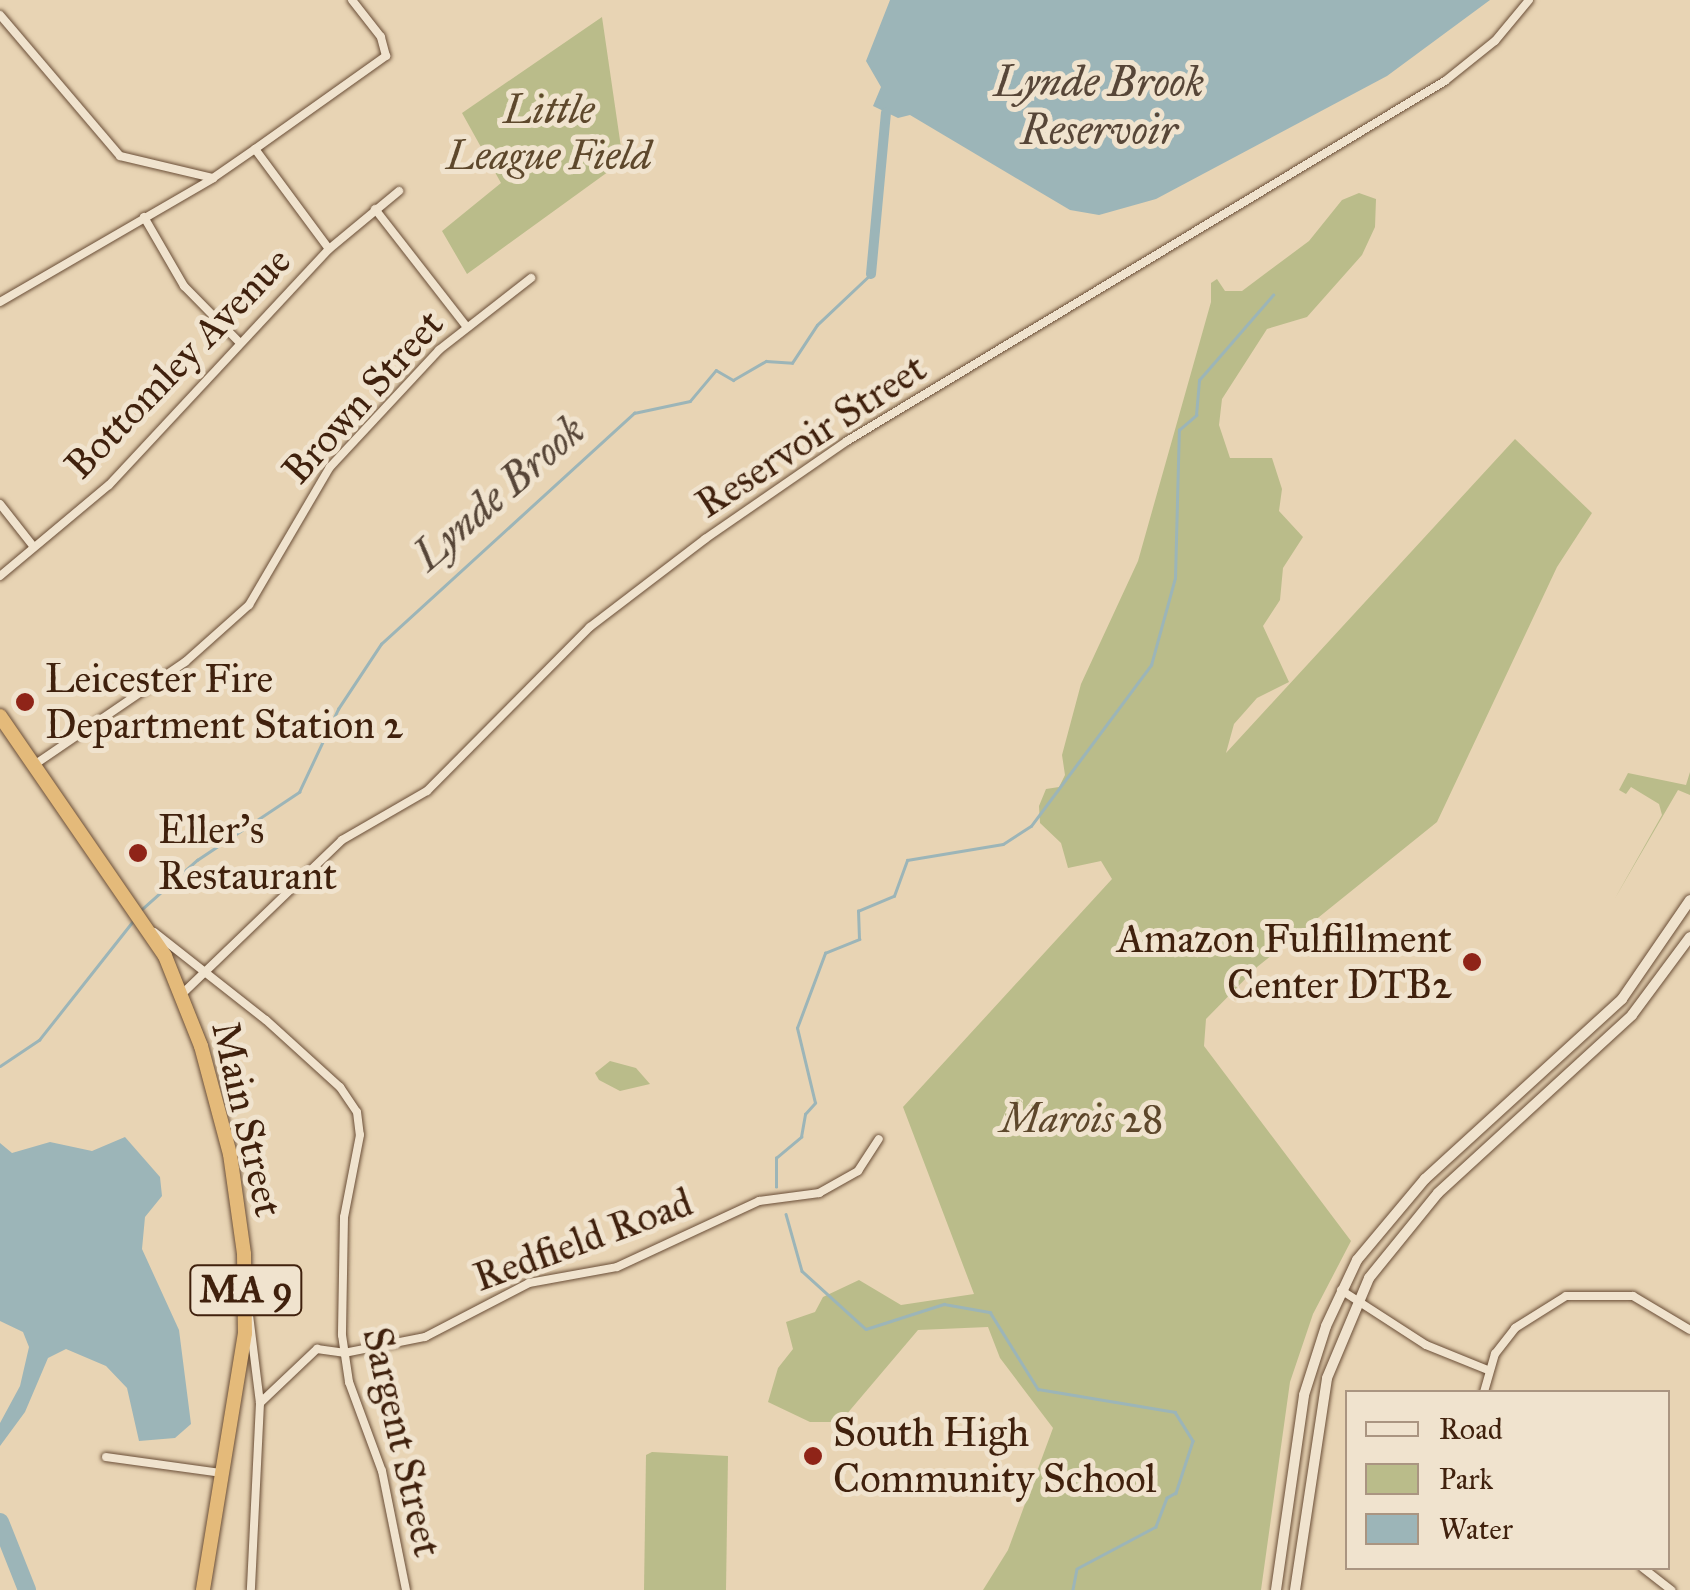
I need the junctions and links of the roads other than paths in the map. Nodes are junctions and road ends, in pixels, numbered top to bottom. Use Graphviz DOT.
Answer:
graph roads {
  1 [pos="352,0"];
  2 [pos="1529,0"];
  3 [pos="0,15"];
  4 [pos="255,149"];
  5 [pos="213,178"];
  6 [pos="399,191"];
  7 [pos="375,209"];
  8 [pos="144,217"];
  9 [pos="328,249"];
  10 [pos="531,278"];
  11 [pos="0,302"];
  12 [pos="466,326"];
  13 [pos="240,343"];
  14 [pos="0,504"];
  15 [pos="33,546"];
  16 [pos="0,576"];
  17 [pos="0,716"];
  18 [pos="34,765"];
  19 [pos="1690,900"];
  20 [pos="140,917"];
  21 [pos="1690,937"];
  22 [pos="208,968"];
  23 [pos="182,994"];
  24 [pos="879,1138"];
  25 [pos="1342,1290"];
  26 [pos="1357,1300"];
  27 [pos="246,1306"];
  28 [pos="1690,1330"];
  29 [pos="344,1352"];
  30 [pos="1488,1370"];
  31 [pos="1484,1390"];
  32 [pos="260,1402"];
  33 [pos="106,1456"];
  34 [pos="222,1472"];
  35 [pos="1646,1570"];
  36 [pos="203,1590"];
  37 [pos="251,1590"];
  38 [pos="406,1590"];
  39 [pos="1276,1590"];
  40 [pos="1295,1590"];
  41 [pos="1672,1590"];
  1 -- 4 [label="street"];
  2 -- 22 [label="street, Reservoir Street"];
  3 -- 5 [label="street"];
  4 -- 5 [label="street"];
  4 -- 9 [label="street"];
  5 -- 8 [label="street"];
  6 -- 7 [label="street, Bottomley Avenue"];
  7 -- 9 [label="street, Bottomley Avenue"];
  7 -- 12 [label="street"];
  8 -- 11 [label="street"];
  8 -- 13 [label="street"];
  9 -- 13 [label="street, Bottomley Avenue"];
  10 -- 12 [label="street, Brown Street"];
  12 -- 18 [label="street, Brown Street"];
  13 -- 15 [label="street, Bottomley Avenue"];
  14 -- 15 [label="street"];
  15 -- 16 [label="street, Bottomley Avenue"];
  17 -- 18 [label="highway, Main Street / MA 9"];
  18 -- 20 [label="highway, Main Street / MA 9"];
  19 -- 25 [label="main road"];
  20 -- 22 [label="street, Sargent Street"];
  20 -- 23 [label="highway, Main Street / MA 9"];
  21 -- 26 [label="main road"];
  22 -- 23 [label="street, Reservoir Street"];
  22 -- 29 [label="street, Sargent Street"];
  23 -- 27 [label="highway, Main Street / MA 9"];
  24 -- 29 [label="street, Redfield Road"];
  25 -- 26 [label="street"];
  25 -- 39 [label="main road"];
  26 -- 30 [label="street"];
  26 -- 40 [label="main road"];
  27 -- 32 [label="street"];
  27 -- 34 [label="highway, Main Street / MA 9"];
  28 -- 30 [label="street"];
  29 -- 32 [label="street, Redfield Road"];
  29 -- 38 [label="street, Sargent Street"];
  30 -- 31 [label="street"];
  32 -- 37 [label="street"];
  33 -- 34 [label="street"];
  34 -- 36 [label="highway, Main Street / MA 9"];
  35 -- 41 [label="street"];
}
